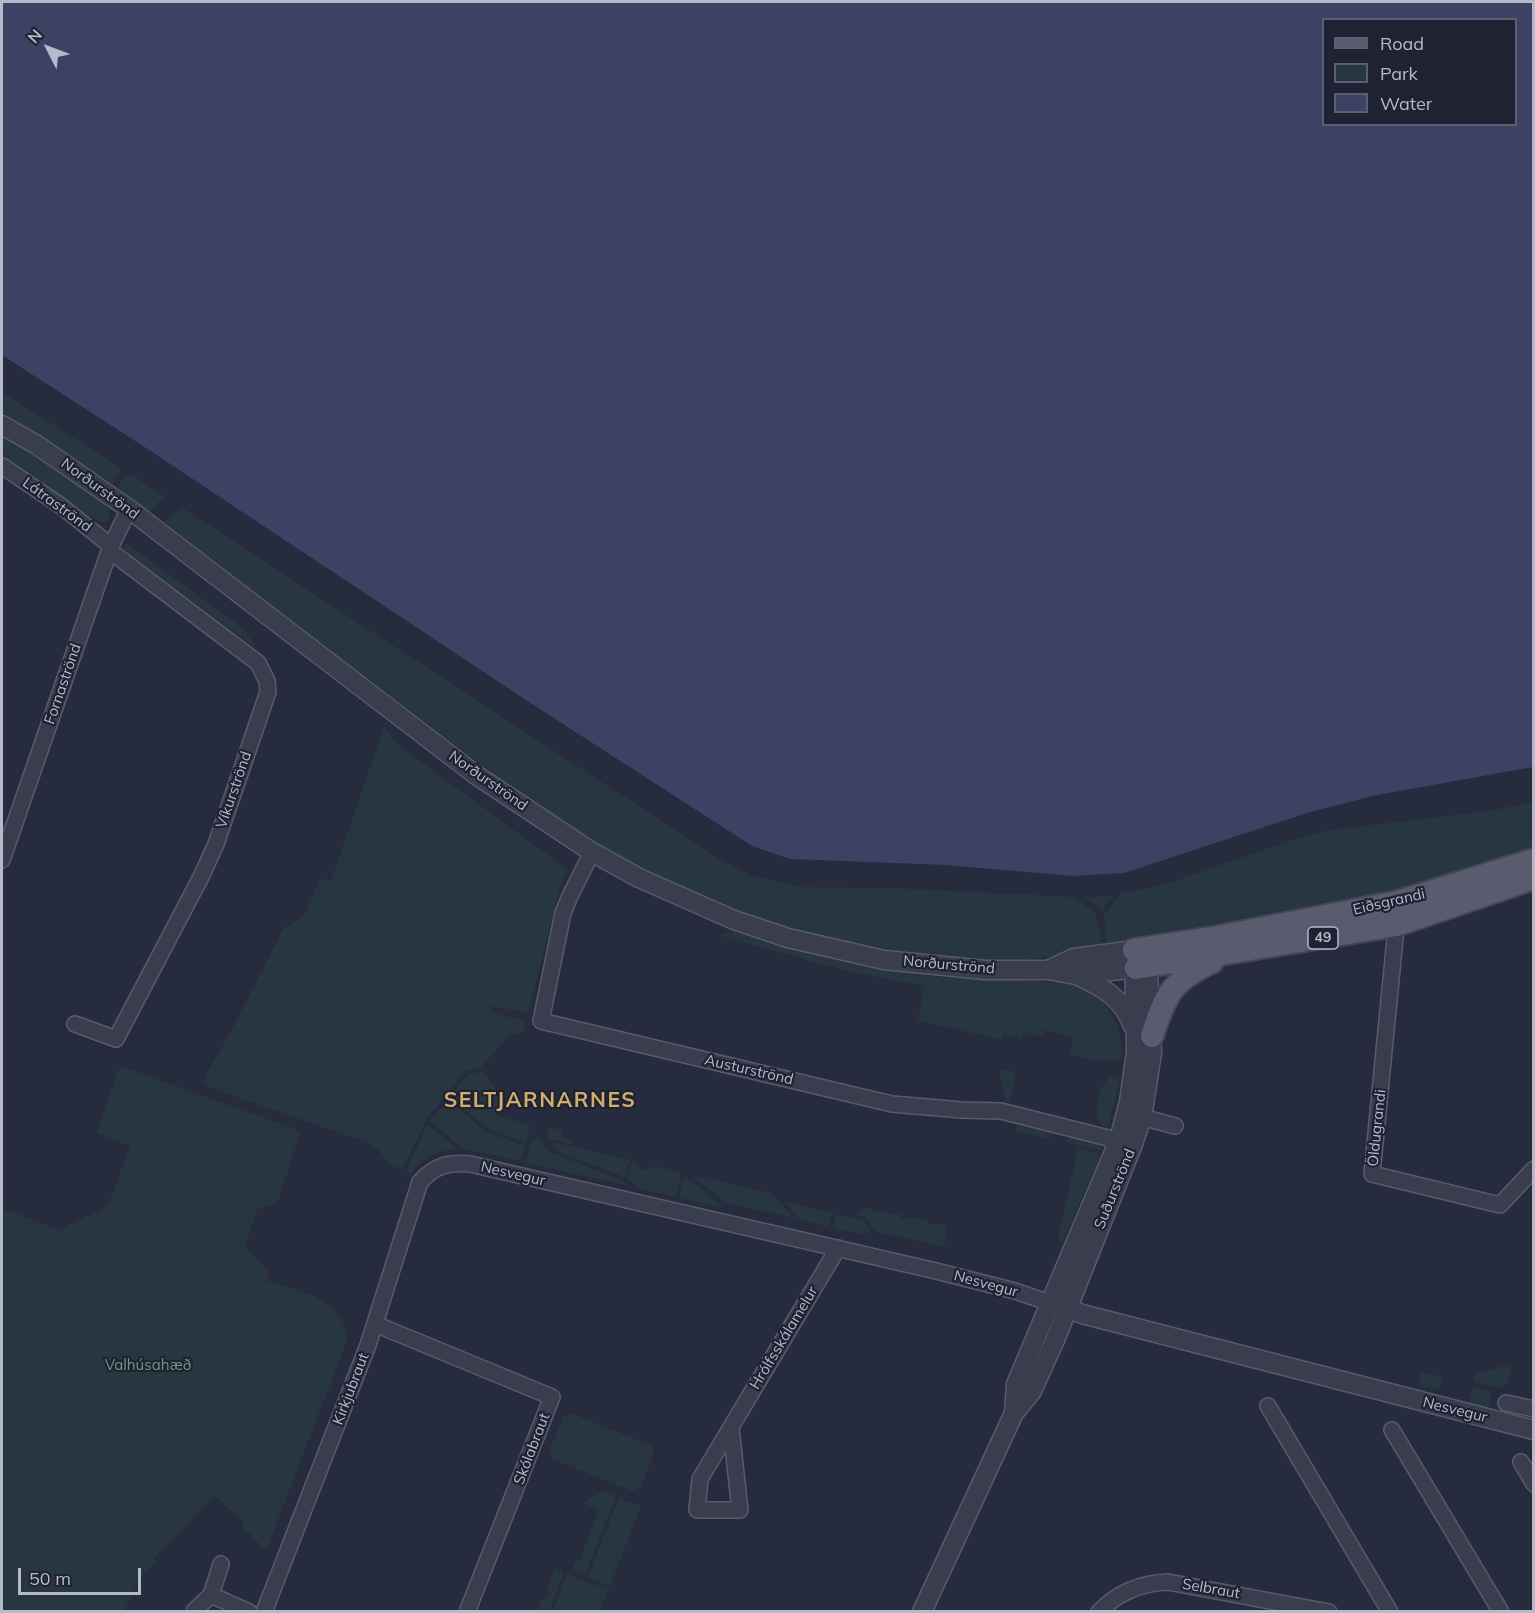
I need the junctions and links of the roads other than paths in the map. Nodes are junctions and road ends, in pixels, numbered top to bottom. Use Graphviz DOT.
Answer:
graph roads {
  1 [pos="2,425"];
  2 [pos="2,466"];
  3 [pos="129,509"];
  4 [pos="111,548"];
  5 [pos="592,852"];
  6 [pos="2,860"];
  7 [pos="1533,860"];
  8 [pos="1533,878"];
  9 [pos="1398,902"];
  10 [pos="1396,925"];
  11 [pos="1231,953"];
  12 [pos="1141,958"];
  13 [pos="1048,970"];
  14 [pos="1076,975"];
  15 [pos="75,1024"];
  16 [pos="1144,1035"];
  17 [pos="1142,1117"];
  18 [pos="1175,1126"];
  19 [pos="1126,1142"];
  20 [pos="434,1168"];
  21 [pos="1533,1169"];
  22 [pos="838,1248"];
  23 [pos="1059,1306"];
  24 [pos="375,1324"];
  25 [pos="1506,1403"];
  26 [pos="1268,1406"];
  27 [pos="1533,1409"];
  28 [pos="731,1428"];
  29 [pos="1392,1430"];
  30 [pos="1533,1430"];
  31 [pos="1521,1462"];
  32 [pos="1533,1484"];
  33 [pos="222,1564"];
  34 [pos="211,1595"];
  35 [pos="194,1611"];
  36 [pos="249,1611"];
  37 [pos="264,1611"];
  38 [pos="467,1611"];
  39 [pos="922,1611"];
  40 [pos="1099,1611"];
  41 [pos="1329,1611"];
  42 [pos="1390,1611"];
  43 [pos="1501,1611"];
  1 -- 3 [label="street, Norðurströnd"];
  2 -- 4 [label="street, Látraströnd"];
  3 -- 4 [label="street, Fornaströnd"];
  3 -- 5 [label="street, Norðurströnd"];
  4 -- 6 [label="street, Fornaströnd"];
  4 -- 15 [label="street, Víkurströnd"];
  5 -- 13 [label="street, Norðurströnd"];
  5 -- 19 [label="street, Austurströnd"];
  7 -- 9 [label="main road, Eiðsgrandi / 49"];
  8 -- 10 [label="main road, Eiðsgrandi / 49"];
  9 -- 10 [label="street, Öldugrandi"];
  9 -- 12 [label="main road, Eiðsgrandi / 49"];
  10 -- 11 [label="main road, Eiðsgrandi / 49"];
  10 -- 21 [label="street, Öldugrandi"];
  11 -- 12 [label="main road, Eiðsgrandi / 49"];
  11 -- 16 [label="main road, 49"];
  12 -- 13 [label="street, Norðurströnd"];
  12 -- 14 [label="street, Norðurströnd"];
  12 -- 16 [label="street, Suðurströnd"];
  13 -- 14 [label="street, Norðurströnd"];
  14 -- 16 [label="street"];
  16 -- 17 [label="street, Suðurströnd"];
  16 -- 19 [label="street, Suðurströnd"];
  17 -- 18 [label="street"];
  17 -- 19 [label="street, Suðurströnd"];
  19 -- 23 [label="street, Suðurströnd"];
  20 -- 22 [label="street, Nesvegur"];
  20 -- 24 [label="street, Kirkjubraut"];
  22 -- 23 [label="street, Nesvegur"];
  22 -- 28 [label="street, Hrólfsskálamelur"];
  23 -- 30 [label="street, Nesvegur"];
  23 -- 39 [label="street, Suðurströnd"];
  24 -- 37 [label="street, Kirkjubraut"];
  24 -- 38 [label="street, Skólabraut"];
  25 -- 27 [label="street"];
  26 -- 42 [label="street"];
  28 -- 28 [label="street, Hrólfsskálamelur"];
  29 -- 43 [label="street"];
  31 -- 32 [label="street"];
  33 -- 34 [label="street"];
  34 -- 35 [label="street"];
  34 -- 36 [label="street"];
  40 -- 41 [label="street, Selbraut"];
}
